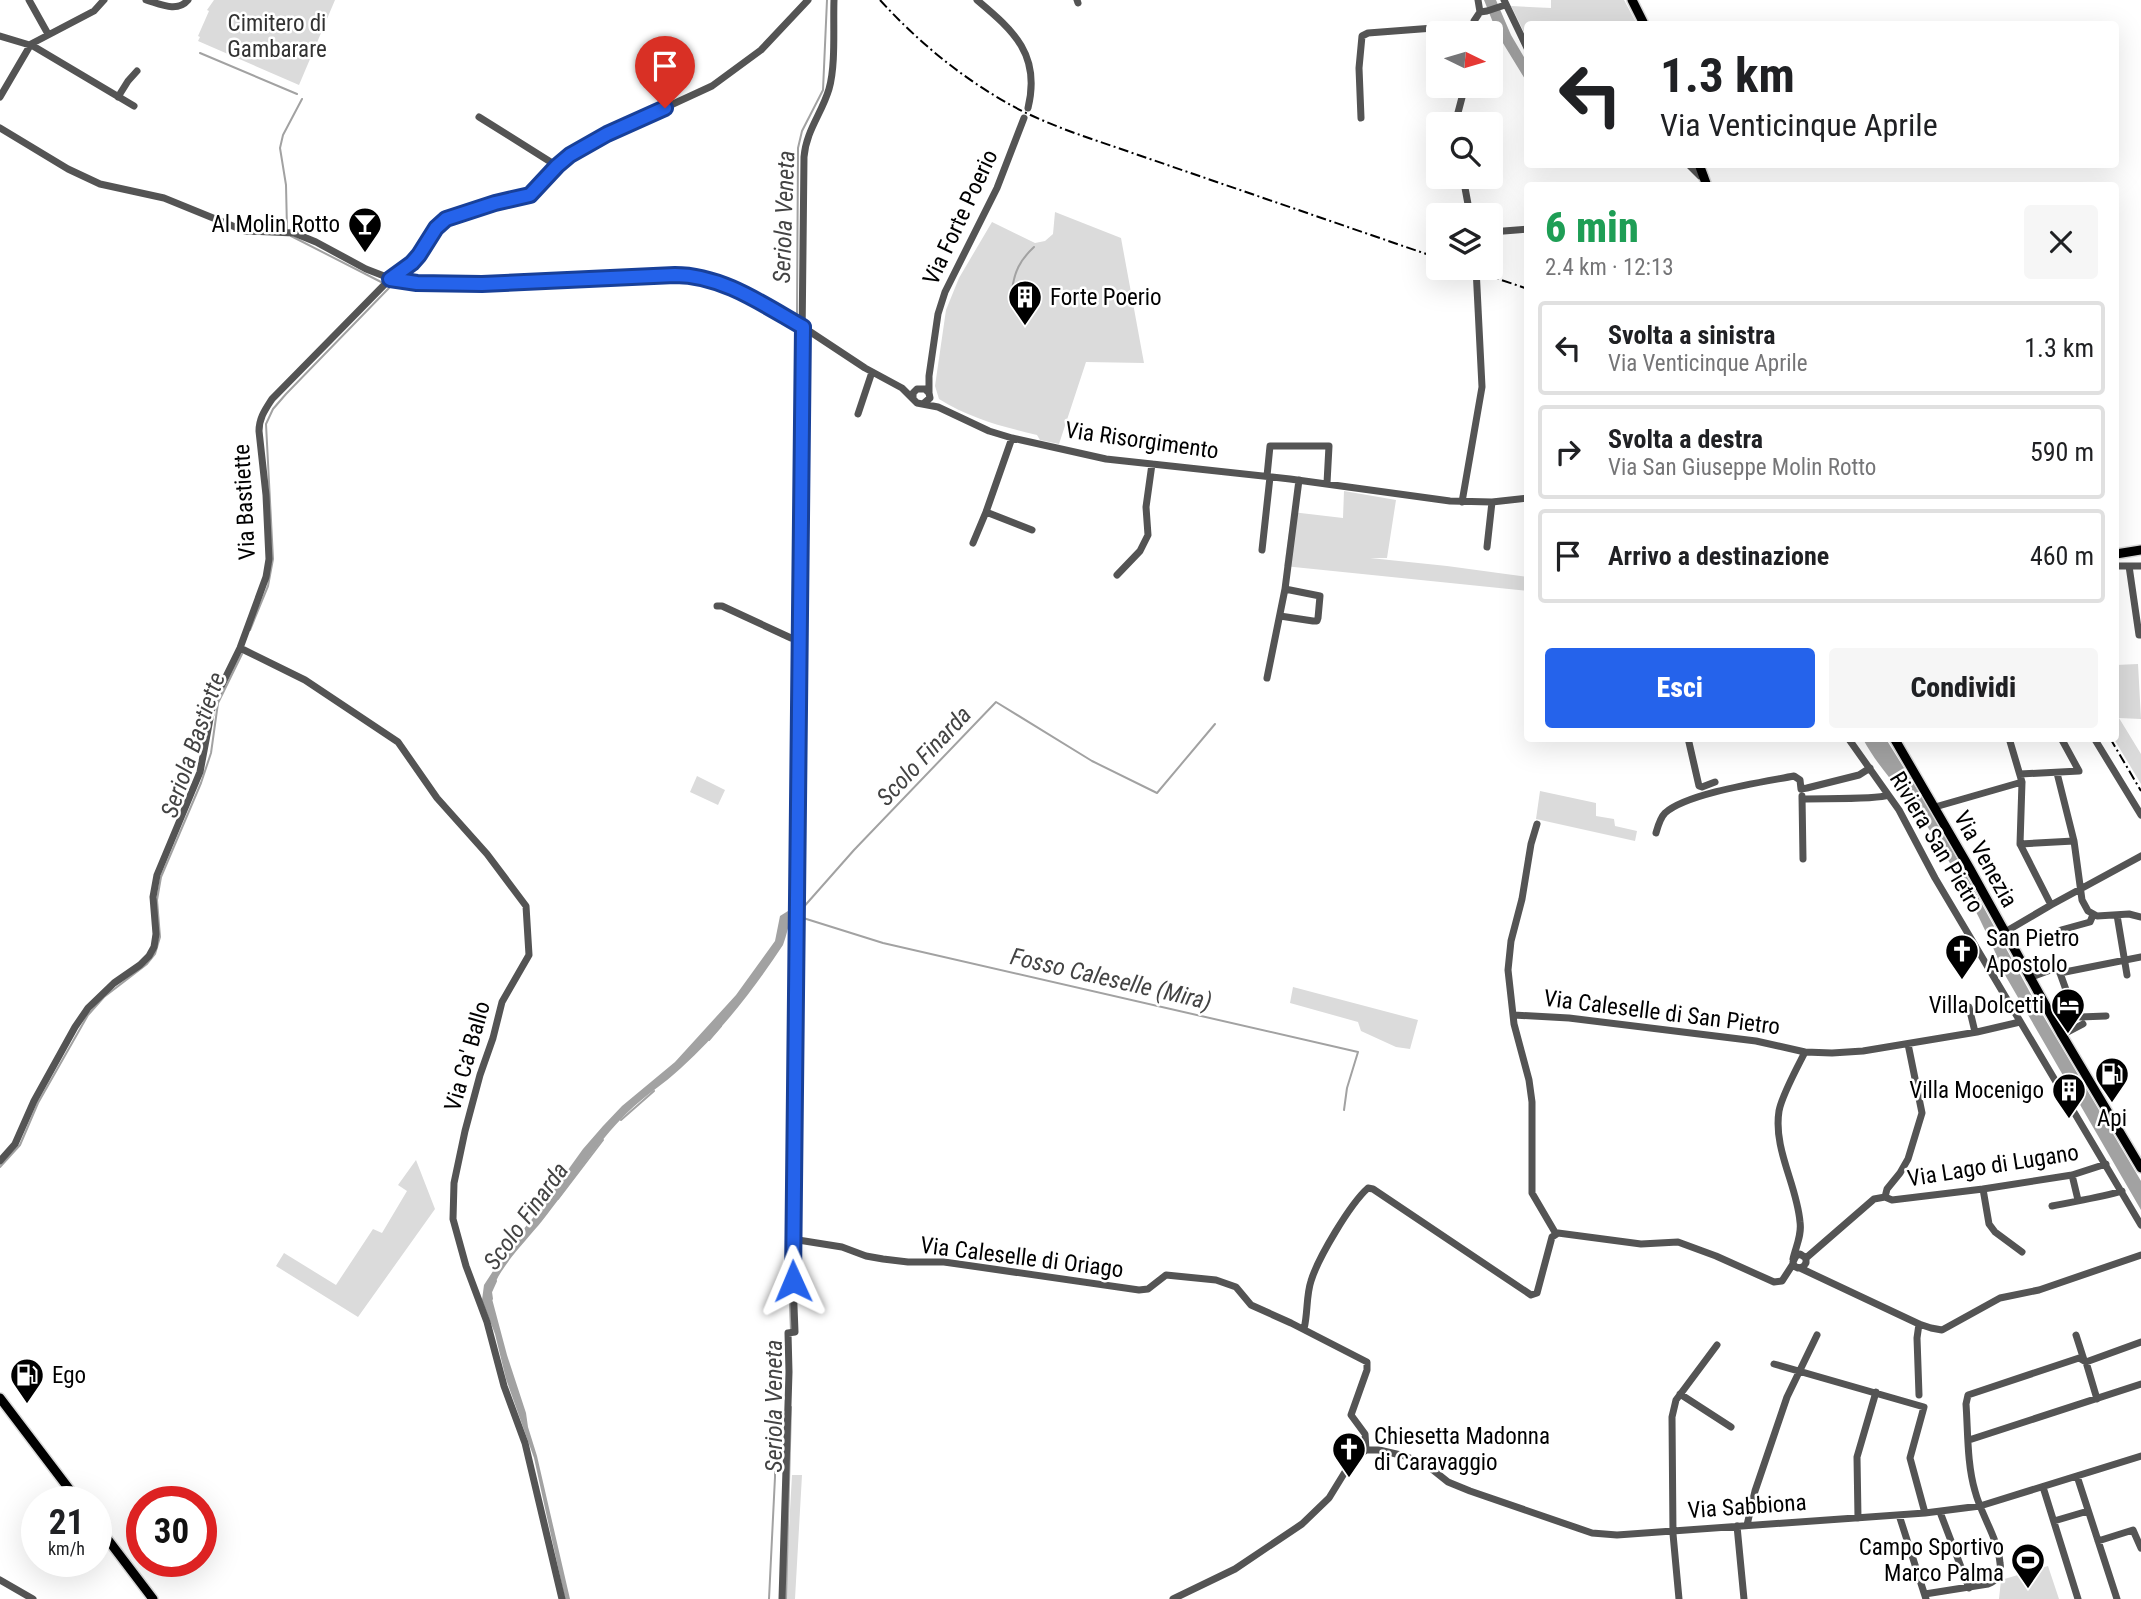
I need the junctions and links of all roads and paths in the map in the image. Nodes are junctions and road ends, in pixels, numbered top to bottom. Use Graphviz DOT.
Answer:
graph roads {
  1 [pos="29,0"];
  2 [pos="104,0"];
  3 [pos="146,0"];
  4 [pos="188,0"];
  5 [pos="808,0"];
  6 [pos="834,0"];
  7 [pos="977,0"];
  8 [pos="1478,0"];
  9 [pos="1632,0"];
  10 [pos="1504,3"];
  11 [pos="1484,11"];
  12 [pos="1478,21"];
  13 [pos="1642,21"];
  14 [pos="1426,31"];
  15 [pos="48,34"];
  16 [pos="0,36"];
  17 [pos="1524,42"];
  18 [pos="30,45"];
  19 [pos="137,71"];
  20 [pos="0,97"];
  21 [pos="118,97"];
  22 [pos="134,106"];
  23 [pos="1028,108"];
  24 [pos="479,117"];
  25 [pos="1024,118"];
  26 [pos="1361,118"];
  27 [pos="0,128"];
  28 [pos="557,166"];
  29 [pos="1692,168"];
  30 [pos="1705,181"];
  31 [pos="1524,229"];
  32 [pos="1503,231"];
  33 [pos="390,279"];
  34 [pos="1477,280"];
  35 [pos="803,327"];
  36 [pos="872,372"];
  37 [pos="929,376"];
  38 [pos="902,388"];
  39 [pos="918,388"];
  40 [pos="930,395"];
  41 [pos="913,398"];
  42 [pos="923,404"];
  43 [pos="938,407"];
  44 [pos="858,414"];
  45 [pos="1012,438"];
  46 [pos="1152,464"];
  47 [pos="1269,477"];
  48 [pos="1299,480"];
  49 [pos="1327,483"];
  50 [pos="1524,498"];
  51 [pos="1462,502"];
  52 [pos="1492,502"];
  53 [pos="986,512"];
  54 [pos="1032,530"];
  55 [pos="973,543"];
  56 [pos="1487,547"];
  57 [pos="1262,550"];
  58 [pos="2141,551"];
  59 [pos="2119,554"];
  60 [pos="2119,566"];
  61 [pos="2129,566"];
  62 [pos="2141,566"];
  63 [pos="1117,575"];
  64 [pos="1285,589"];
  65 [pos="717,606"];
  66 [pos="1280,616"];
  67 [pos="2141,635"];
  68 [pos="791,638"];
  69 [pos="240,648"];
  70 [pos="1267,678"];
  71 [pos="1689,742"];
  72 [pos="1851,742"];
  73 [pos="1896,742"];
  74 [pos="2010,742"];
  75 [pos="2063,742"];
  76 [pos="2096,742"];
  77 [pos="1870,768"];
  78 [pos="2057,773"];
  79 [pos="2021,778"];
  80 [pos="1715,782"];
  81 [pos="1801,789"];
  82 [pos="1888,795"];
  83 [pos="1802,799"];
  84 [pos="1935,807"];
  85 [pos="2141,815"];
  86 [pos="1537,824"];
  87 [pos="1656,833"];
  88 [pos="2074,841"];
  89 [pos="2020,844"];
  90 [pos="2141,856"];
  91 [pos="1803,859"];
  92 [pos="2081,889"];
  93 [pos="2051,905"];
  94 [pos="2094,915"];
  95 [pos="2117,915"];
  96 [pos="2141,917"];
  97 [pos="2005,932"];
  98 [pos="2055,942"];
  99 [pos="2141,957"];
  100 [pos="2124,959"];
  101 [pos="2060,973"];
  102 [pos="2127,975"];
  103 [pos="2029,978"];
  104 [pos="1969,1007"];
  105 [pos="1514,1015"];
  106 [pos="2106,1016"];
  107 [pos="2020,1022"];
  108 [pos="2083,1024"];
  109 [pos="1975,1032"];
  110 [pos="2062,1035"];
  111 [pos="1908,1044"];
  112 [pos="1805,1052"];
  113 [pos="0,1161"];
  114 [pos="2106,1164"];
  115 [pos="2141,1168"];
  116 [pos="2071,1175"];
  117 [pos="1983,1189"];
  118 [pos="2122,1192"];
  119 [pos="1885,1197"];
  120 [pos="2078,1200"];
  121 [pos="2052,1206"];
  122 [pos="2141,1225"];
  123 [pos="1556,1234"];
  124 [pos="792,1239"];
  125 [pos="2022,1252"];
  126 [pos="2141,1255"];
  127 [pos="1806,1258"];
  128 [pos="1796,1264"];
  129 [pos="1919,1324"];
  130 [pos="1304,1329"];
  131 [pos="1817,1335"];
  132 [pos="2076,1335"];
  133 [pos="2141,1342"];
  134 [pos="1717,1345"];
  135 [pos="2085,1361"];
  136 [pos="1774,1364"];
  137 [pos="1801,1371"];
  138 [pos="2141,1384"];
  139 [pos="1876,1392"];
  140 [pos="1680,1394"];
  141 [pos="1919,1395"];
  142 [pos="0,1398"];
  143 [pos="2097,1399"];
  144 [pos="1731,1427"];
  145 [pos="1969,1440"];
  146 [pos="1366,1450"];
  147 [pos="2141,1456"];
  148 [pos="2077,1476"];
  149 [pos="67,1486"];
  150 [pos="2043,1487"];
  151 [pos="1980,1507"];
  152 [pos="2088,1511"];
  153 [pos="1940,1512"];
  154 [pos="1925,1513"];
  155 [pos="1899,1515"];
  156 [pos="1858,1518"];
  157 [pos="2054,1521"];
  158 [pos="1747,1525"];
  159 [pos="1737,1526"];
  160 [pos="1673,1531"];
  161 [pos="2098,1541"];
  162 [pos="112,1545"];
  163 [pos="2141,1548"];
  164 [pos="0,1580"];
  165 [pos="1969,1588"];
  166 [pos="1926,1597"];
  167 [pos="33,1599"];
  168 [pos="153,1599"];
  169 [pos="562,1599"];
  170 [pos="782,1599"];
  171 [pos="1173,1599"];
  172 [pos="1679,1599"];
  173 [pos="1744,1599"];
  174 [pos="2078,1599"];
  175 [pos="2117,1599"];
  1 -- 15 [label="street"];
  2 -- 15 [label="street"];
  3 -- 4 [label="street"];
  5 -- 28 [label="street, Via Bastiette"];
  6 -- 35 [label="street"];
  7 -- 23 [label="street"];
  8 -- 11 [label="street"];
  9 -- 13 [label="main road"];
  10 -- 11 [label="street"];
  10 -- 17 [label="street"];
  11 -- 12 [label="street"];
  14 -- 26 [label="street"];
  15 -- 18 [label="street"];
  16 -- 18 [label="street"];
  18 -- 20 [label="street"];
  18 -- 21 [label="street"];
  19 -- 21 [label="street"];
  21 -- 22 [label="street"];
  24 -- 28 [label="street"];
  25 -- 37 [label="street, Via Forte Poerio"];
  27 -- 33 [label="street, Via Risorgimento"];
  28 -- 33 [label="street, Via Bastiette"];
  29 -- 30 [label="street"];
  31 -- 32 [label="street"];
  33 -- 35 [label="street, Via Risorgimento"];
  33 -- 69 [label="street, Via Bastiette"];
  34 -- 51 [label="street"];
  35 -- 36 [label="street, Via Risorgimento"];
  35 -- 124 [label="street"];
  36 -- 38 [label="street, Via Risorgimento"];
  36 -- 44 [label="street"];
  37 -- 39 [label="street"];
  37 -- 40 [label="street"];
  38 -- 39 [label="street, Via Risorgimento"];
  38 -- 41 [label="street, Via Risorgimento"];
  39 -- 40 [label="street, Via Risorgimento"];
  39 -- 41 [label="street"];
  40 -- 42 [label="street"];
  40 -- 43 [label="street, Via Risorgimento"];
  41 -- 42 [label="street, Via Risorgimento"];
  42 -- 43 [label="street, Via Risorgimento"];
  43 -- 45 [label="street, Via Risorgimento"];
  45 -- 46 [label="street, Via Risorgimento"];
  45 -- 53 [label="street"];
  46 -- 47 [label="street, Via Risorgimento"];
  46 -- 63 [label="street"];
  47 -- 48 [label="street, Via Risorgimento"];
  47 -- 49 [label="street"];
  47 -- 57 [label="street"];
  48 -- 49 [label="street, Via Risorgimento"];
  48 -- 64 [label="street"];
  49 -- 51 [label="street, Via Risorgimento"];
  50 -- 52 [label="street, Via Risorgimento"];
  51 -- 52 [label="street, Via Risorgimento"];
  52 -- 56 [label="street"];
  53 -- 54 [label="street"];
  53 -- 55 [label="street"];
  58 -- 59 [label="main road"];
  60 -- 61 [label="street"];
  61 -- 62 [label="street"];
  61 -- 67 [label="street"];
  64 -- 66 [label="street"];
  64 -- 66 [label="street"];
  65 -- 68 [label="street"];
  66 -- 70 [label="street"];
  69 -- 113 [label="street, Via Bastiette"];
  69 -- 169 [label="street, Via Ca' Ballo"];
  71 -- 80 [label="street"];
  72 -- 77 [label="street, Riviera San Pietro"];
  73 -- 84 [label="main road, Via Venezia"];
  74 -- 79 [label="street"];
  75 -- 78 [label="street"];
  76 -- 85 [label="street"];
  77 -- 81 [label="street"];
  77 -- 82 [label="street, Riviera San Pietro"];
  78 -- 79 [label="street"];
  78 -- 88 [label="street"];
  79 -- 84 [label="street"];
  79 -- 89 [label="street"];
  81 -- 83 [label="street"];
  81 -- 87 [label="street"];
  82 -- 83 [label="street"];
  82 -- 107 [label="street, Riviera San Pietro"];
  83 -- 91 [label="street"];
  84 -- 97 [label="main road, Via Venezia"];
  86 -- 105 [label="street, Via Caleselle di San Pietro"];
  88 -- 89 [label="street"];
  88 -- 92 [label="street"];
  89 -- 93 [label="street"];
  90 -- 92 [label="street"];
  92 -- 93 [label="street"];
  92 -- 94 [label="street"];
  93 -- 97 [label="street"];
  94 -- 95 [label="street"];
  94 -- 98 [label="street"];
  95 -- 96 [label="street"];
  95 -- 100 [label="street"];
  97 -- 103 [label="main road, Via Venezia"];
  99 -- 100 [label="street"];
  100 -- 101 [label="street"];
  100 -- 102 [label="street"];
  101 -- 103 [label="street"];
  101 -- 106 [label="street"];
  103 -- 110 [label="main road, Via Venezia"];
  104 -- 109 [label="street"];
  105 -- 112 [label="street, Via Caleselle di San Pietro"];
  105 -- 123 [label="street, Via Caleselle di San Pietro"];
  107 -- 109 [label="street, Via Caleselle di San Pietro"];
  107 -- 114 [label="street, Riviera San Pietro"];
  108 -- 110 [label="street"];
  109 -- 111 [label="street, Via Caleselle di San Pietro"];
  110 -- 115 [label="main road, Via Venezia"];
  111 -- 112 [label="street, Via Caleselle di San Pietro"];
  111 -- 119 [label="street, Via Lago di Lugano"];
  112 -- 128 [label="street, Via Caleselle di San Pietro"];
  114 -- 116 [label="street, Via Lago di Lugano"];
  114 -- 118 [label="street, Riviera San Pietro"];
  116 -- 117 [label="street, Via Lago di Lugano"];
  116 -- 120 [label="street"];
  117 -- 119 [label="street, Via Lago di Lugano"];
  117 -- 125 [label="street"];
  118 -- 120 [label="street"];
  118 -- 122 [label="street, Riviera San Pietro"];
  119 -- 127 [label="street, Via Lago di Lugano"];
  120 -- 121 [label="street"];
  123 -- 128 [label="street"];
  123 -- 130 [label="street"];
  124 -- 130 [label="street, Via Caleselle di Oriago"];
  124 -- 170 [label="street"];
  126 -- 129 [label="street"];
  127 -- 128 [label="street"];
  127 -- 128 [label="street"];
  128 -- 129 [label="street"];
  129 -- 141 [label="street"];
  130 -- 146 [label="street"];
  131 -- 137 [label="street"];
  132 -- 135 [label="street"];
  133 -- 135 [label="street"];
  134 -- 140 [label="street"];
  135 -- 143 [label="street"];
  135 -- 145 [label="street"];
  136 -- 137 [label="street"];
  137 -- 139 [label="street"];
  137 -- 158 [label="street"];
  138 -- 143 [label="street"];
  139 -- 154 [label="street"];
  139 -- 156 [label="street"];
  140 -- 144 [label="street"];
  140 -- 160 [label="street"];
  142 -- 149 [label="main road"];
  143 -- 145 [label="street"];
  145 -- 151 [label="street"];
  146 -- 160 [label="street, Via Sabbiona"];
  146 -- 171 [label="street"];
  147 -- 148 [label="street, Via Sabbiona"];
  148 -- 150 [label="street, Via Sabbiona"];
  148 -- 152 [label="street"];
  150 -- 151 [label="street, Via Sabbiona"];
  150 -- 157 [label="street"];
  151 -- 153 [label="street, Via Sabbiona"];
  151 -- 165 [label="street"];
  152 -- 157 [label="street"];
  152 -- 161 [label="street"];
  153 -- 154 [label="street, Via Sabbiona"];
  153 -- 165 [label="street"];
  154 -- 155 [label="street, Via Sabbiona"];
  155 -- 156 [label="street, Via Sabbiona"];
  155 -- 166 [label="street"];
  156 -- 158 [label="street, Via Sabbiona"];
  157 -- 174 [label="street"];
  158 -- 159 [label="street, Via Sabbiona"];
  159 -- 160 [label="street, Via Sabbiona"];
  159 -- 173 [label="street"];
  160 -- 172 [label="street"];
  161 -- 163 [label="street"];
  161 -- 175 [label="street"];
  162 -- 168 [label="main road"];
  164 -- 167 [label="street"];
  165 -- 166 [label="street"];
}
